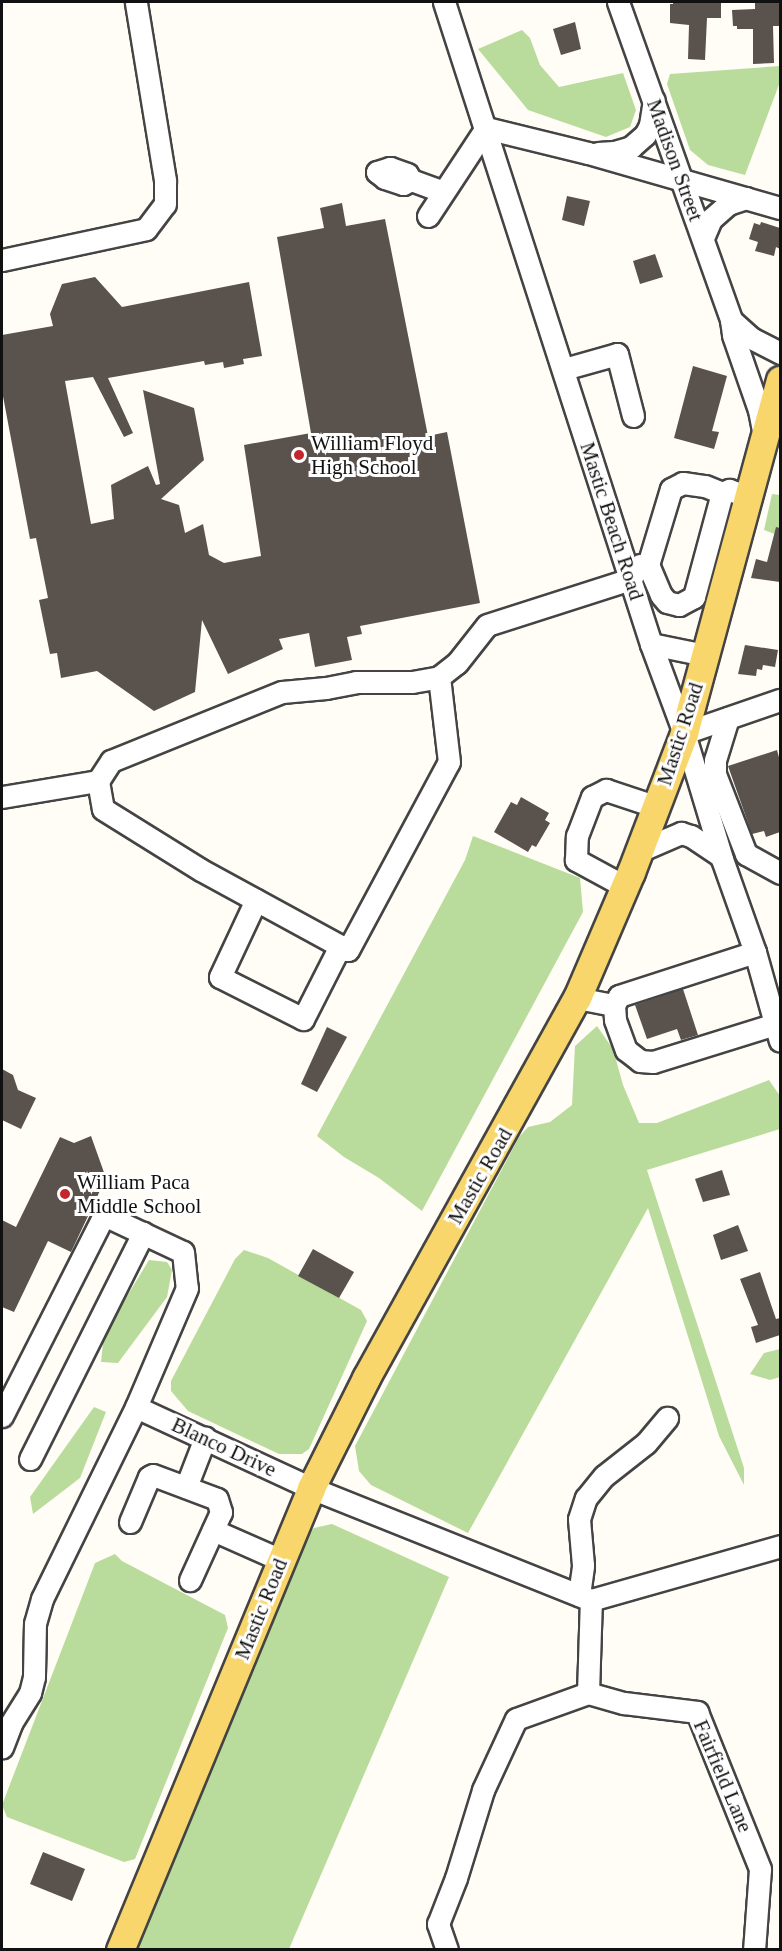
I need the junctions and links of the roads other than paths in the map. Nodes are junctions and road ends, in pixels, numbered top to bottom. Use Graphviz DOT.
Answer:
graph roads {
  1 [pos="136,2"];
  2 [pos="444,2"];
  3 [pos="618,2"];
  4 [pos="654,100"];
  5 [pos="486,128"];
  6 [pos="588,153"];
  7 [pos="411,180"];
  8 [pos="683,180"];
  9 [pos="442,191"];
  10 [pos="746,198"];
  11 [pos="780,208"];
  12 [pos="428,216"];
  13 [pos="703,238"];
  14 [pos="2,260"];
  15 [pos="731,320"];
  16 [pos="780,353"];
  17 [pos="564,369"];
  18 [pos="780,380"];
  19 [pos="633,416"];
  20 [pos="765,438"];
  21 [pos="735,495"];
  22 [pos="648,565"];
  23 [pos="630,579"];
  24 [pos="651,644"];
  25 [pos="705,655"];
  26 [pos="439,677"];
  27 [pos="780,700"];
  28 [pos="728,718"];
  29 [pos="684,732"];
  30 [pos="98,781"];
  31 [pos="2,796"];
  32 [pos="657,807"];
  33 [pos="639,851"];
  34 [pos="746,854"];
  35 [pos="721,857"];
  36 [pos="777,868"];
  37 [pos="624,886"];
  38 [pos="256,900"];
  39 [pos="340,946"];
  40 [pos="755,952"];
  41 [pos="577,998"];
  42 [pos="614,1005"];
  43 [pos="778,1033"];
  44 [pos="143,1233"];
  45 [pos="136,1407"];
  46 [pos="2,1416"];
  47 [pos="667,1418"];
  48 [pos="205,1438"];
  49 [pos="30,1459"];
  50 [pos="186,1487"];
  51 [pos="311,1488"];
  52 [pos="130,1522"];
  53 [pos="213,1530"];
  54 [pos="780,1546"];
  55 [pos="281,1560"];
  56 [pos="190,1580"];
  57 [pos="585,1598"];
  58 [pos="588,1693"];
  59 [pos="2,1747"];
  60 [pos="120,1950"];
  61 [pos="447,1950"];
  62 [pos="754,1950"];
  1 -- 14 [label="street"];
  2 -- 5 [label="street, Mastic Beach Road"];
  3 -- 4 [label="street, Madison Street"];
  4 -- 6 [label="street"];
  4 -- 8 [label="street, Madison Street"];
  5 -- 6 [label="street"];
  5 -- 9 [label="street"];
  5 -- 17 [label="street, Mastic Beach Road"];
  6 -- 8 [label="street"];
  7 -- 9 [label="street"];
  8 -- 10 [label="street"];
  8 -- 13 [label="street, Madison Street"];
  9 -- 12 [label="street"];
  10 -- 11 [label="street"];
  10 -- 13 [label="street"];
  13 -- 15 [label="street, Madison Street"];
  15 -- 16 [label="street"];
  15 -- 20 [label="street, Madison Street"];
  17 -- 19 [label="street"];
  17 -- 23 [label="street, Mastic Beach Road"];
  18 -- 20 [label="main road, Mastic Road"];
  20 -- 21 [label="main road, Mastic Road"];
  21 -- 22 [label="street"];
  21 -- 22 [label="street"];
  21 -- 25 [label="main road, Mastic Road"];
  22 -- 23 [label="street"];
  23 -- 24 [label="street, Mastic Beach Road"];
  23 -- 26 [label="street"];
  24 -- 25 [label="street"];
  24 -- 29 [label="street, Mastic Beach Road"];
  25 -- 29 [label="main road, Mastic Road"];
  26 -- 30 [label="street"];
  26 -- 39 [label="street"];
  27 -- 28 [label="street"];
  28 -- 29 [label="street"];
  28 -- 34 [label="street"];
  29 -- 32 [label="main road, Mastic Road"];
  29 -- 35 [label="street, Mastic Beach Road"];
  30 -- 31 [label="street"];
  30 -- 38 [label="street"];
  32 -- 33 [label="main road, Mastic Road"];
  32 -- 37 [label="street"];
  33 -- 35 [label="street"];
  33 -- 37 [label="main road, Mastic Road"];
  34 -- 35 [label="street"];
  34 -- 36 [label="street"];
  35 -- 40 [label="street, Mastic Beach Road"];
  37 -- 41 [label="main road, Mastic Road"];
  38 -- 39 [label="street"];
  38 -- 39 [label="street"];
  40 -- 42 [label="street"];
  40 -- 43 [label="street, Mastic Beach Road"];
  41 -- 42 [label="street"];
  41 -- 51 [label="main road, Mastic Road"];
  42 -- 43 [label="street"];
  44 -- 45 [label="street"];
  44 -- 46 [label="street"];
  44 -- 49 [label="street"];
  45 -- 48 [label="street, Blanco Drive"];
  45 -- 59 [label="street"];
  47 -- 57 [label="street"];
  48 -- 50 [label="street"];
  48 -- 51 [label="street, Blanco Drive"];
  50 -- 52 [label="street"];
  50 -- 53 [label="street"];
  51 -- 55 [label="main road, Mastic Road"];
  51 -- 57 [label="street"];
  53 -- 55 [label="street"];
  53 -- 56 [label="street"];
  54 -- 57 [label="street"];
  55 -- 60 [label="main road, Mastic Road"];
  57 -- 58 [label="street"];
  58 -- 61 [label="street"];
  58 -- 62 [label="street, Fairfield Lane"];
}
